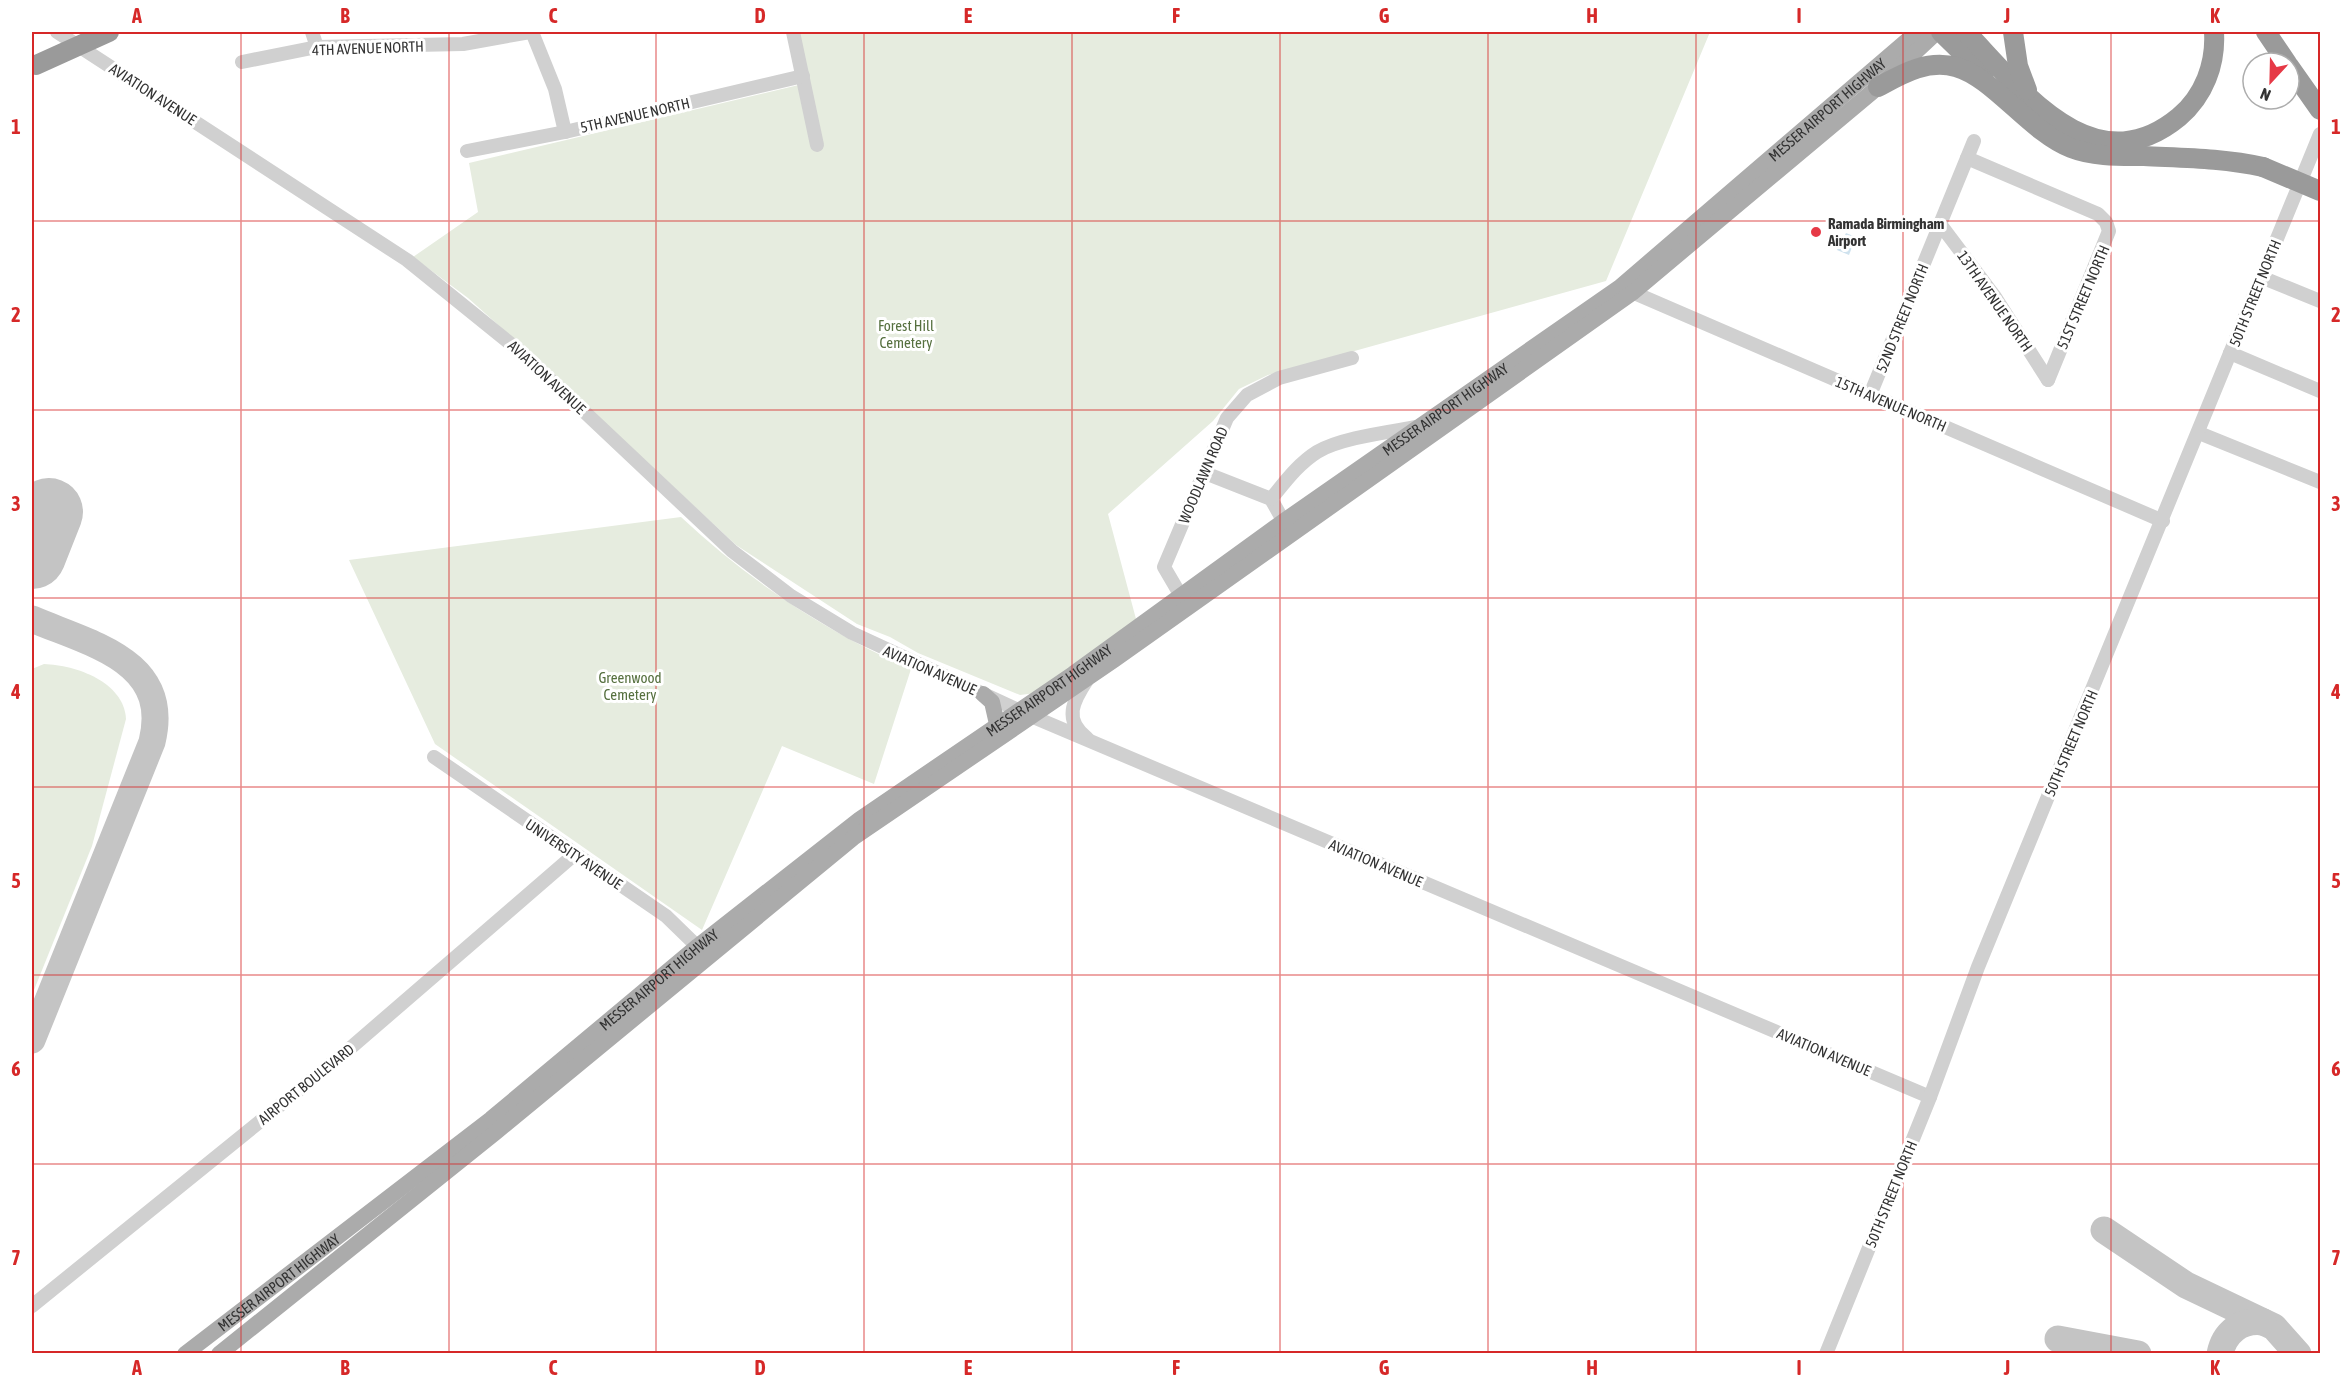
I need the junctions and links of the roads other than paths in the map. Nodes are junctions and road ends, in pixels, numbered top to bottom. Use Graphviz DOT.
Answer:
graph roads {
  1 [pos="57,32"];
  2 [pos="109,32"];
  3 [pos="312,32"];
  4 [pos="531,32"];
  5 [pos="793,32"];
  6 [pos="1917,32"];
  7 [pos="1939,32"];
  8 [pos="1966,32"];
  9 [pos="2013,32"];
  10 [pos="2214,32"];
  11 [pos="2266,32"];
  12 [pos="317,47"];
  13 [pos="2279,51"];
  14 [pos="242,62"];
  15 [pos="34,66"];
  16 [pos="802,76"];
  17 [pos="2301,83"];
  18 [pos="1878,87"];
  19 [pos="2030,98"];
  20 [pos="2320,110"];
  21 [pos="565,132"];
  22 [pos="2044,133"];
  23 [pos="2320,134"];
  24 [pos="1974,141"];
  25 [pos="817,145"];
  26 [pos="467,151"];
  27 [pos="1967,158"];
  28 [pos="2320,191"];
  29 [pos="1940,224"];
  30 [pos="2261,277"];
  31 [pos="1626,290"];
  32 [pos="2320,301"];
  33 [pos="2230,353"];
  34 [pos="1352,358"];
  35 [pos="2048,380"];
  36 [pos="2320,391"];
  37 [pos="1870,395"];
  38 [pos="1420,427"];
  39 [pos="2199,433"];
  40 [pos="1205,473"];
  41 [pos="2320,482"];
  42 [pos="1271,499"];
  43 [pos="2163,521"];
  44 [pos="1287,528"];
  45 [pos="1181,596"];
  46 [pos="1088,678"];
  47 [pos="983,694"];
  48 [pos="1024,713"];
  49 [pos="997,724"];
  50 [pos="1102,746"];
  51 [pos="434,757"];
  52 [pos="575,854"];
  53 [pos="703,952"];
  54 [pos="1930,1097"];
  55 [pos="32,1306"];
  56 [pos="185,1353"];
  57 [pos="219,1353"];
  58 [pos="1826,1353"];
  1 -- 47 [label="street, AVIATION AVENUE"];
  2 -- 15 [label="highway, bridge"];
  3 -- 12 [label="street"];
  4 -- 12 [label="street, 4TH AVENUE NORTH"];
  4 -- 21 [label="street"];
  5 -- 16 [label="street"];
  6 -- 31 [label="main road, MESSER AIRPORT HIGHWAY"];
  7 -- 18 [label="main road, MESSER AIRPORT HIGHWAY"];
  7 -- 22 [label="highway"];
  8 -- 19 [label="highway"];
  9 -- 19 [label="highway"];
  10 -- 19 [label="highway"];
  11 -- 13 [label="highway"];
  12 -- 14 [label="street, 4TH AVENUE NORTH"];
  16 -- 21 [label="street, 5TH AVENUE NORTH"];
  16 -- 25 [label="street"];
  17 -- 20 [label="highway"];
  18 -- 22 [label="highway"];
  18 -- 31 [label="main road, MESSER AIRPORT HIGHWAY"];
  21 -- 26 [label="street, 5TH AVENUE NORTH"];
  22 -- 28 [label="highway, bridge"];
  23 -- 30 [label="street, 50TH STREET NORTH"];
  24 -- 27 [label="street, 52ND STREET NORTH"];
  27 -- 29 [label="street, 52ND STREET NORTH"];
  27 -- 35 [label="street, 51ST STREET NORTH"];
  29 -- 35 [label="street, 13TH AVENUE NORTH"];
  29 -- 37 [label="street, 52ND STREET NORTH"];
  30 -- 32 [label="street"];
  30 -- 33 [label="street, 50TH STREET NORTH"];
  31 -- 37 [label="street, 15TH AVENUE NORTH"];
  31 -- 38 [label="main road, MESSER AIRPORT HIGHWAY"];
  31 -- 44 [label="main road, MESSER AIRPORT HIGHWAY"];
  33 -- 36 [label="street"];
  33 -- 39 [label="street, 50TH STREET NORTH"];
  34 -- 40 [label="street, WOODLAWN ROAD"];
  37 -- 43 [label="street, 15TH AVENUE NORTH"];
  38 -- 42 [label="street"];
  38 -- 44 [label="main road, MESSER AIRPORT HIGHWAY"];
  39 -- 41 [label="street"];
  39 -- 43 [label="street, 50TH STREET NORTH"];
  40 -- 42 [label="street"];
  40 -- 45 [label="street, WOODLAWN ROAD"];
  42 -- 44 [label="street"];
  43 -- 54 [label="street, 50TH STREET NORTH"];
  44 -- 45 [label="main road, MESSER AIRPORT HIGHWAY"];
  44 -- 46 [label="main road, MESSER AIRPORT HIGHWAY"];
  45 -- 48 [label="main road, MESSER AIRPORT HIGHWAY"];
  46 -- 48 [label="main road, MESSER AIRPORT HIGHWAY"];
  46 -- 50 [label="street"];
  47 -- 48 [label="street, AVIATION AVENUE"];
  47 -- 49 [label="main road"];
  48 -- 49 [label="main road, MESSER AIRPORT HIGHWAY"];
  48 -- 50 [label="street, AVIATION AVENUE"];
  48 -- 53 [label="main road, MESSER AIRPORT HIGHWAY"];
  49 -- 53 [label="main road, MESSER AIRPORT HIGHWAY"];
  50 -- 54 [label="street, AVIATION AVENUE"];
  51 -- 52 [label="street, UNIVERSITY AVENUE"];
  52 -- 53 [label="street, UNIVERSITY AVENUE"];
  52 -- 55 [label="street, AIRPORT BOULEVARD"];
  53 -- 56 [label="main road, MESSER AIRPORT HIGHWAY"];
  53 -- 57 [label="main road, MESSER AIRPORT HIGHWAY"];
  54 -- 58 [label="street, 50TH STREET NORTH"];
}
